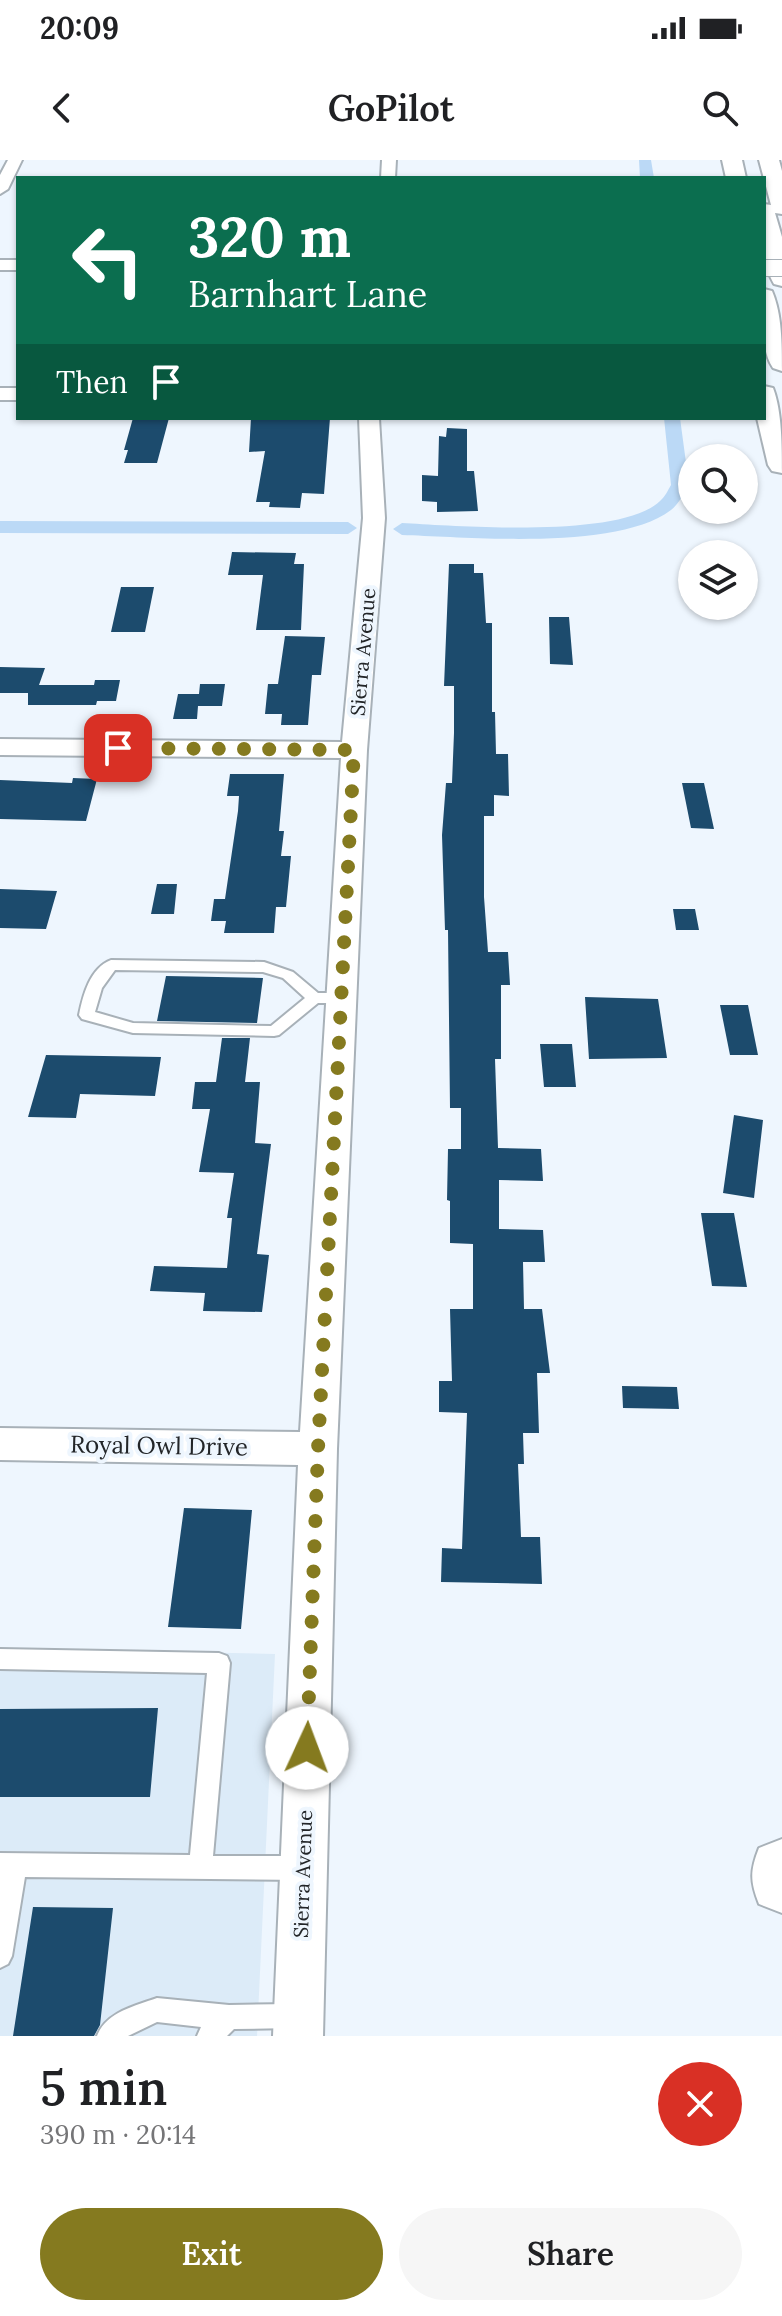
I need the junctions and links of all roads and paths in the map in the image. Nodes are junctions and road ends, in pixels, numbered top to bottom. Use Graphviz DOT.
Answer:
graph roads {
  1 [pos="15,160"];
  2 [pos="769,160"];
  3 [pos="0,189"];
  4 [pos="782,208"];
  5 [pos="766,218"];
  6 [pos="782,279"];
  7 [pos="766,303"];
  8 [pos="782,363"];
  9 [pos="766,402"];
  10 [pos="369,420"];
  11 [pos="782,465"];
  12 [pos="0,747"];
  13 [pos="354,750"];
  14 [pos="328,998"];
  15 [pos="0,1444"];
  16 [pos="318,1449"];
  17 [pos="0,1659"];
  18 [pos="8,1865"];
  19 [pos="200,1867"];
  20 [pos="303,1868"];
  21 [pos="782,1871"];
  22 [pos="782,1881"];
  23 [pos="0,1956"];
  24 [pos="227,2026"];
  25 [pos="299,2026"];
  26 [pos="109,2036"];
  27 [pos="209,2036"];
  1 -- 3 [label="street"];
  2 -- 4 [label="highway"];
  5 -- 6 [label="highway"];
  7 -- 8 [label="highway"];
  9 -- 11 [label="highway"];
  10 -- 13 [label="street, Sierra Avenue"];
  12 -- 13 [label="street"];
  13 -- 14 [label="street, Sierra Avenue"];
  14 -- 14 [label="lane"];
  14 -- 16 [label="street, Sierra Avenue"];
  15 -- 16 [label="street, Royal Owl Drive"];
  16 -- 20 [label="street, Sierra Avenue"];
  17 -- 19 [label="lane"];
  18 -- 19 [label="lane"];
  18 -- 23 [label="lane"];
  19 -- 20 [label="lane"];
  20 -- 25 [label="street, Sierra Avenue"];
  21 -- 22 [label="highway"];
  24 -- 25 [label="lane"];
  24 -- 26 [label="lane"];
  24 -- 27 [label="lane"];
}
